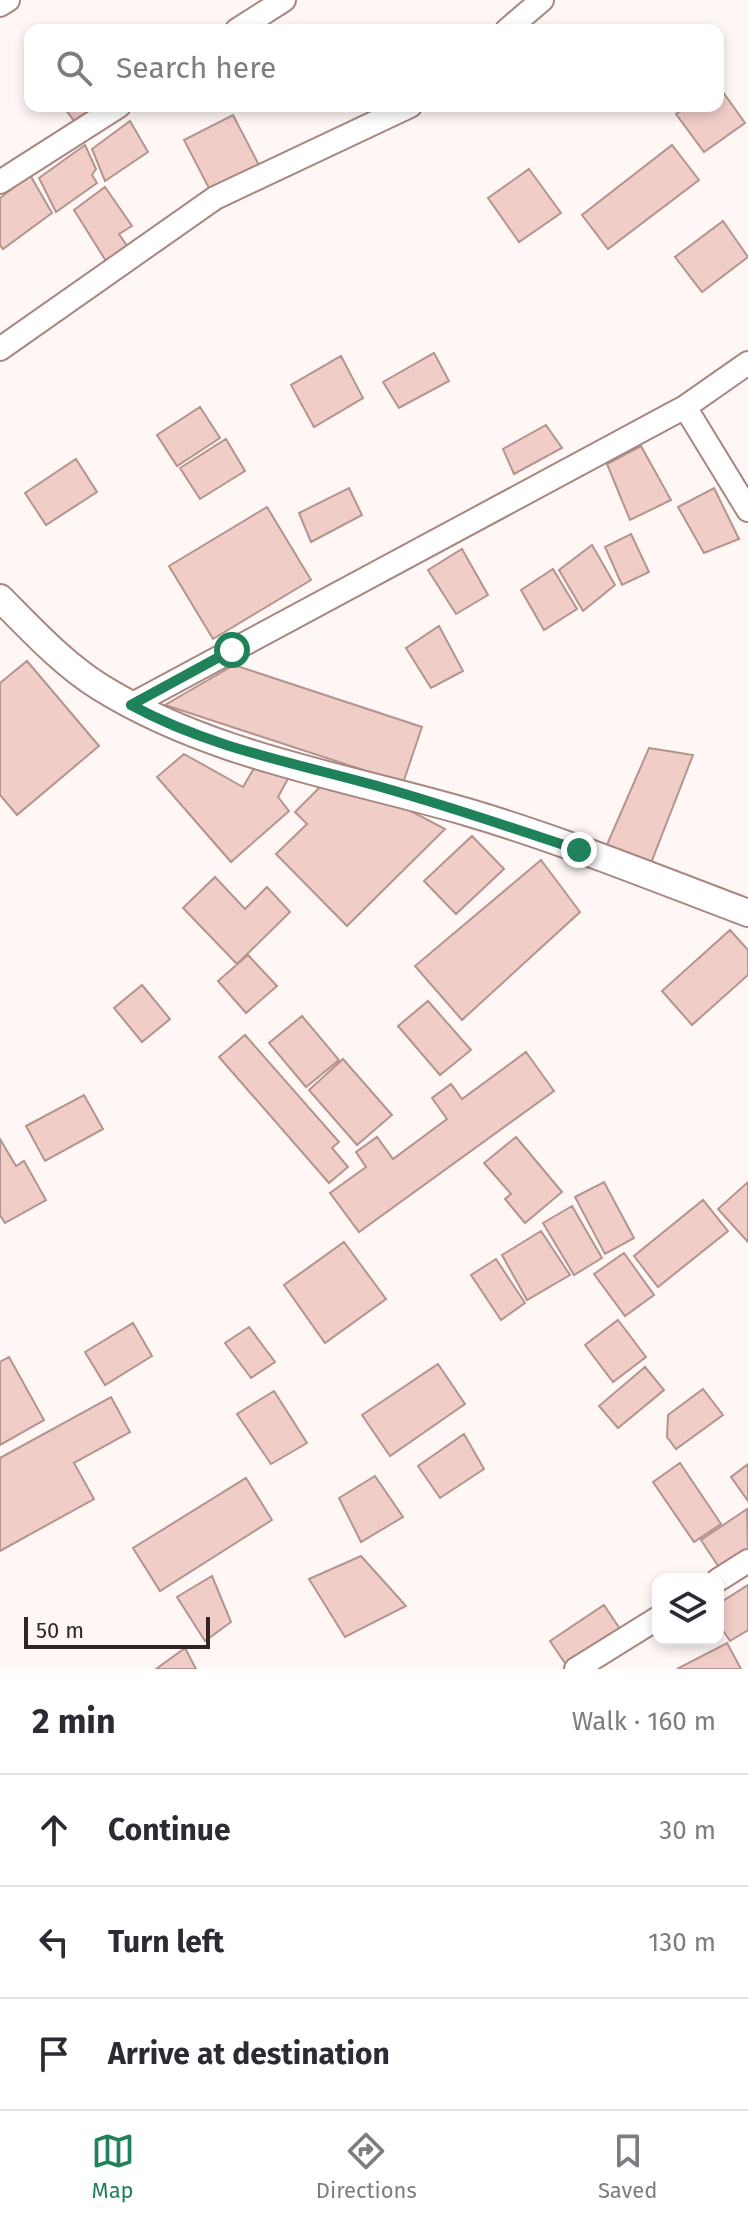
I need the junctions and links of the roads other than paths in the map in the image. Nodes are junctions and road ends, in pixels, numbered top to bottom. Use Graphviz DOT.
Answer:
graph roads {
  1 [pos="8,0"];
  2 [pos="284,0"];
  3 [pos="542,0"];
  4 [pos="0,5"];
  5 [pos="246,24"];
  6 [pos="514,24"];
  7 [pos="110,112"];
  8 [pos="397,112"];
  9 [pos="0,182"];
  10 [pos="0,349"];
  11 [pos="748,363"];
  12 [pos="685,407"];
  13 [pos="748,510"];
  14 [pos="0,598"];
  15 [pos="131,705"];
  16 [pos="748,913"];
  17 [pos="748,1561"];
  18 [pos="724,1576"];
  19 [pos="652,1622"];
  20 [pos="576,1669"];
  1 -- 4 [label="street"];
  2 -- 5 [label="street"];
  3 -- 6 [label="street"];
  7 -- 9 [label="street"];
  8 -- 10 [label="street"];
  11 -- 12 [label="street"];
  12 -- 13 [label="street"];
  12 -- 15 [label="street"];
  14 -- 15 [label="street"];
  15 -- 16 [label="street"];
  17 -- 18 [label="street"];
  19 -- 20 [label="street"];
}
